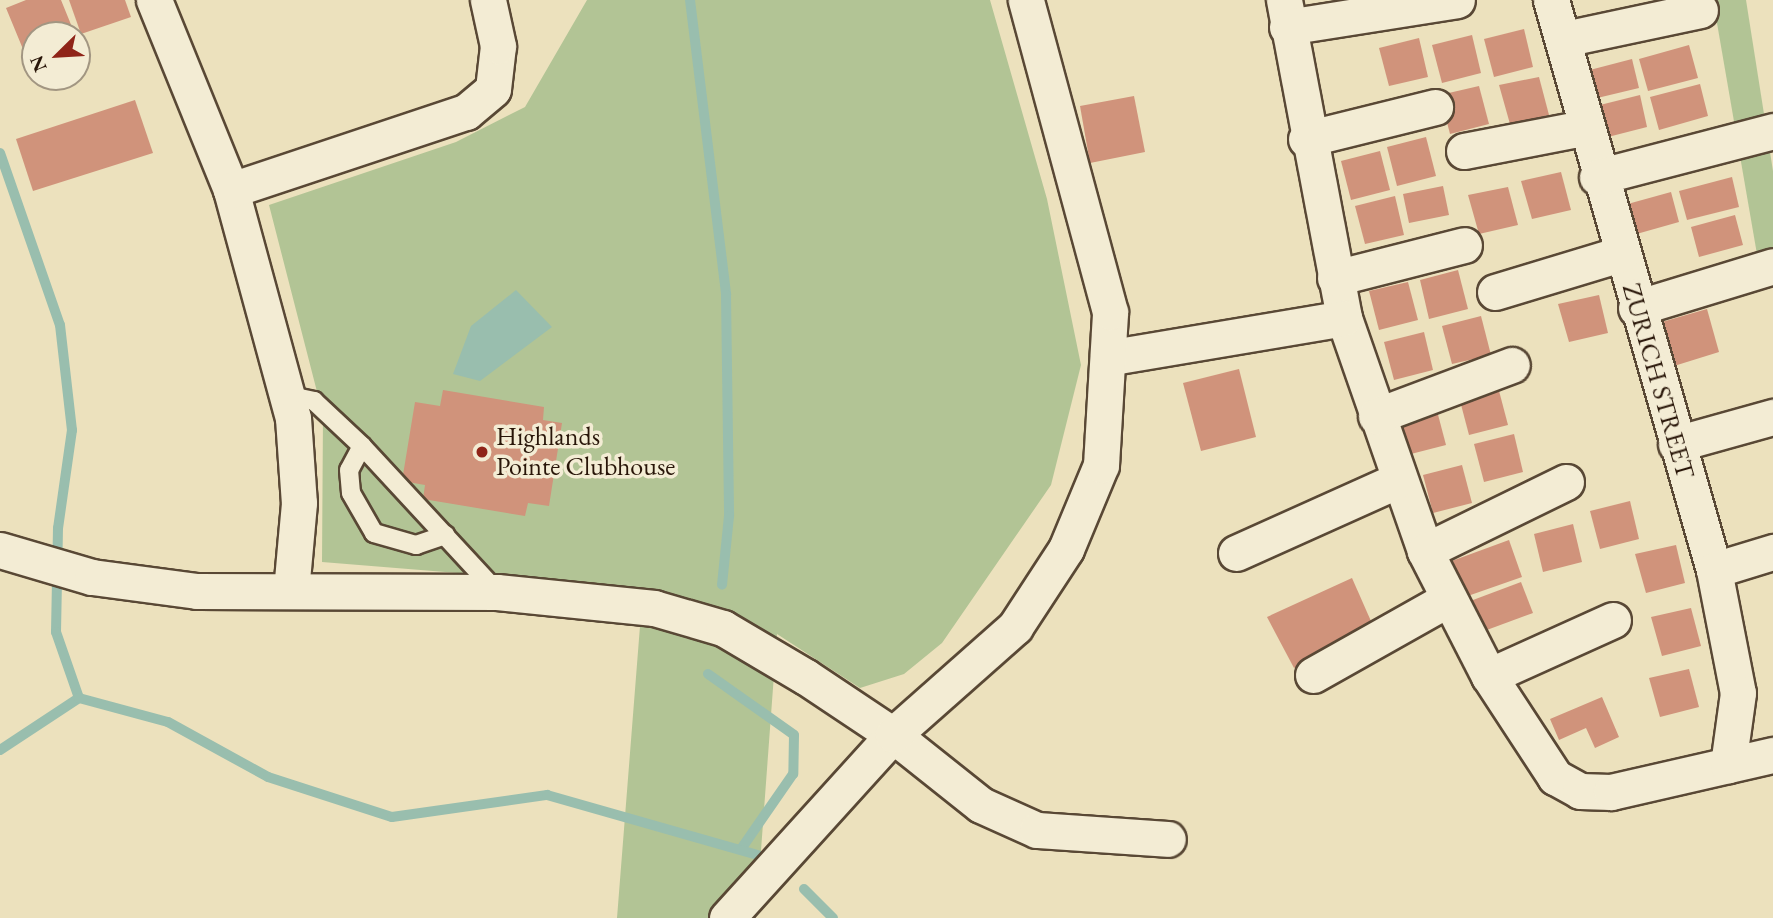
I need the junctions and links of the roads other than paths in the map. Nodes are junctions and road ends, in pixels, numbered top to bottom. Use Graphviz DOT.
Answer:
graph roads {
  1 [pos="154,0"];
  2 [pos="488,0"];
  3 [pos="1026,0"];
  4 [pos="1457,0"];
  5 [pos="1551,0"];
  6 [pos="1700,10"];
  7 [pos="1286,13"];
  8 [pos="1563,39"];
  9 [pos="1435,107"];
  10 [pos="1584,128"];
  11 [pos="1773,131"];
  12 [pos="1306,139"];
  13 [pos="1464,151"];
  14 [pos="1597,177"];
  15 [pos="231,190"];
  16 [pos="1464,245"];
  17 [pos="1620,254"];
  18 [pos="1773,266"];
  19 [pos="1335,278"];
  20 [pos="1495,292"];
  21 [pos="1636,308"];
  22 [pos="1344,318"];
  23 [pos="1112,357"];
  24 [pos="1512,365"];
  25 [pos="286,395"];
  26 [pos="1376,416"];
  27 [pos="1773,417"];
  28 [pos="1676,444"];
  29 [pos="362,446"];
  30 [pos="1396,481"];
  31 [pos="1566,482"];
  32 [pos="445,536"];
  33 [pos="0,550"];
  34 [pos="1424,551"];
  35 [pos="1773,552"];
  36 [pos="1236,553"];
  37 [pos="1714,570"];
  38 [pos="291,591"];
  39 [pos="497,592"];
  40 [pos="1446,600"];
  41 [pos="1613,620"];
  42 [pos="1313,675"];
  43 [pos="1489,676"];
  44 [pos="893,735"];
  45 [pos="1773,755"];
  46 [pos="1728,765"];
  47 [pos="1168,839"];
  48 [pos="727,918"];
  1 -- 15 [label="street"];
  2 -- 15 [label="street"];
  3 -- 23 [label="street"];
  4 -- 7 [label="street"];
  5 -- 8 [label="street, ZURICH STREET"];
  6 -- 8 [label="street"];
  7 -- 12 [label="street"];
  8 -- 10 [label="street, ZURICH STREET"];
  9 -- 12 [label="street"];
  10 -- 13 [label="street"];
  10 -- 14 [label="street, ZURICH STREET"];
  11 -- 14 [label="street"];
  12 -- 19 [label="street"];
  14 -- 17 [label="street, ZURICH STREET"];
  15 -- 25 [label="street"];
  16 -- 19 [label="street"];
  17 -- 20 [label="street"];
  17 -- 21 [label="street, ZURICH STREET"];
  18 -- 21 [label="street"];
  19 -- 22 [label="street"];
  21 -- 28 [label="street, ZURICH STREET"];
  22 -- 23 [label="street"];
  22 -- 26 [label="street"];
  23 -- 44 [label="street"];
  24 -- 26 [label="street"];
  25 -- 29 [label="lane"];
  25 -- 38 [label="street"];
  26 -- 30 [label="street"];
  27 -- 28 [label="street"];
  28 -- 37 [label="street, ZURICH STREET"];
  29 -- 32 [label="lane"];
  29 -- 32 [label="lane"];
  30 -- 34 [label="street"];
  30 -- 36 [label="street"];
  31 -- 34 [label="street"];
  32 -- 39 [label="lane"];
  33 -- 38 [label="street"];
  34 -- 40 [label="street"];
  35 -- 37 [label="street"];
  37 -- 46 [label="street, ZURICH STREET"];
  38 -- 39 [label="street"];
  39 -- 44 [label="street"];
  40 -- 42 [label="street"];
  40 -- 43 [label="street"];
  41 -- 43 [label="street"];
  43 -- 46 [label="street"];
  44 -- 47 [label="street"];
  44 -- 48 [label="street"];
  45 -- 46 [label="street"];
}
